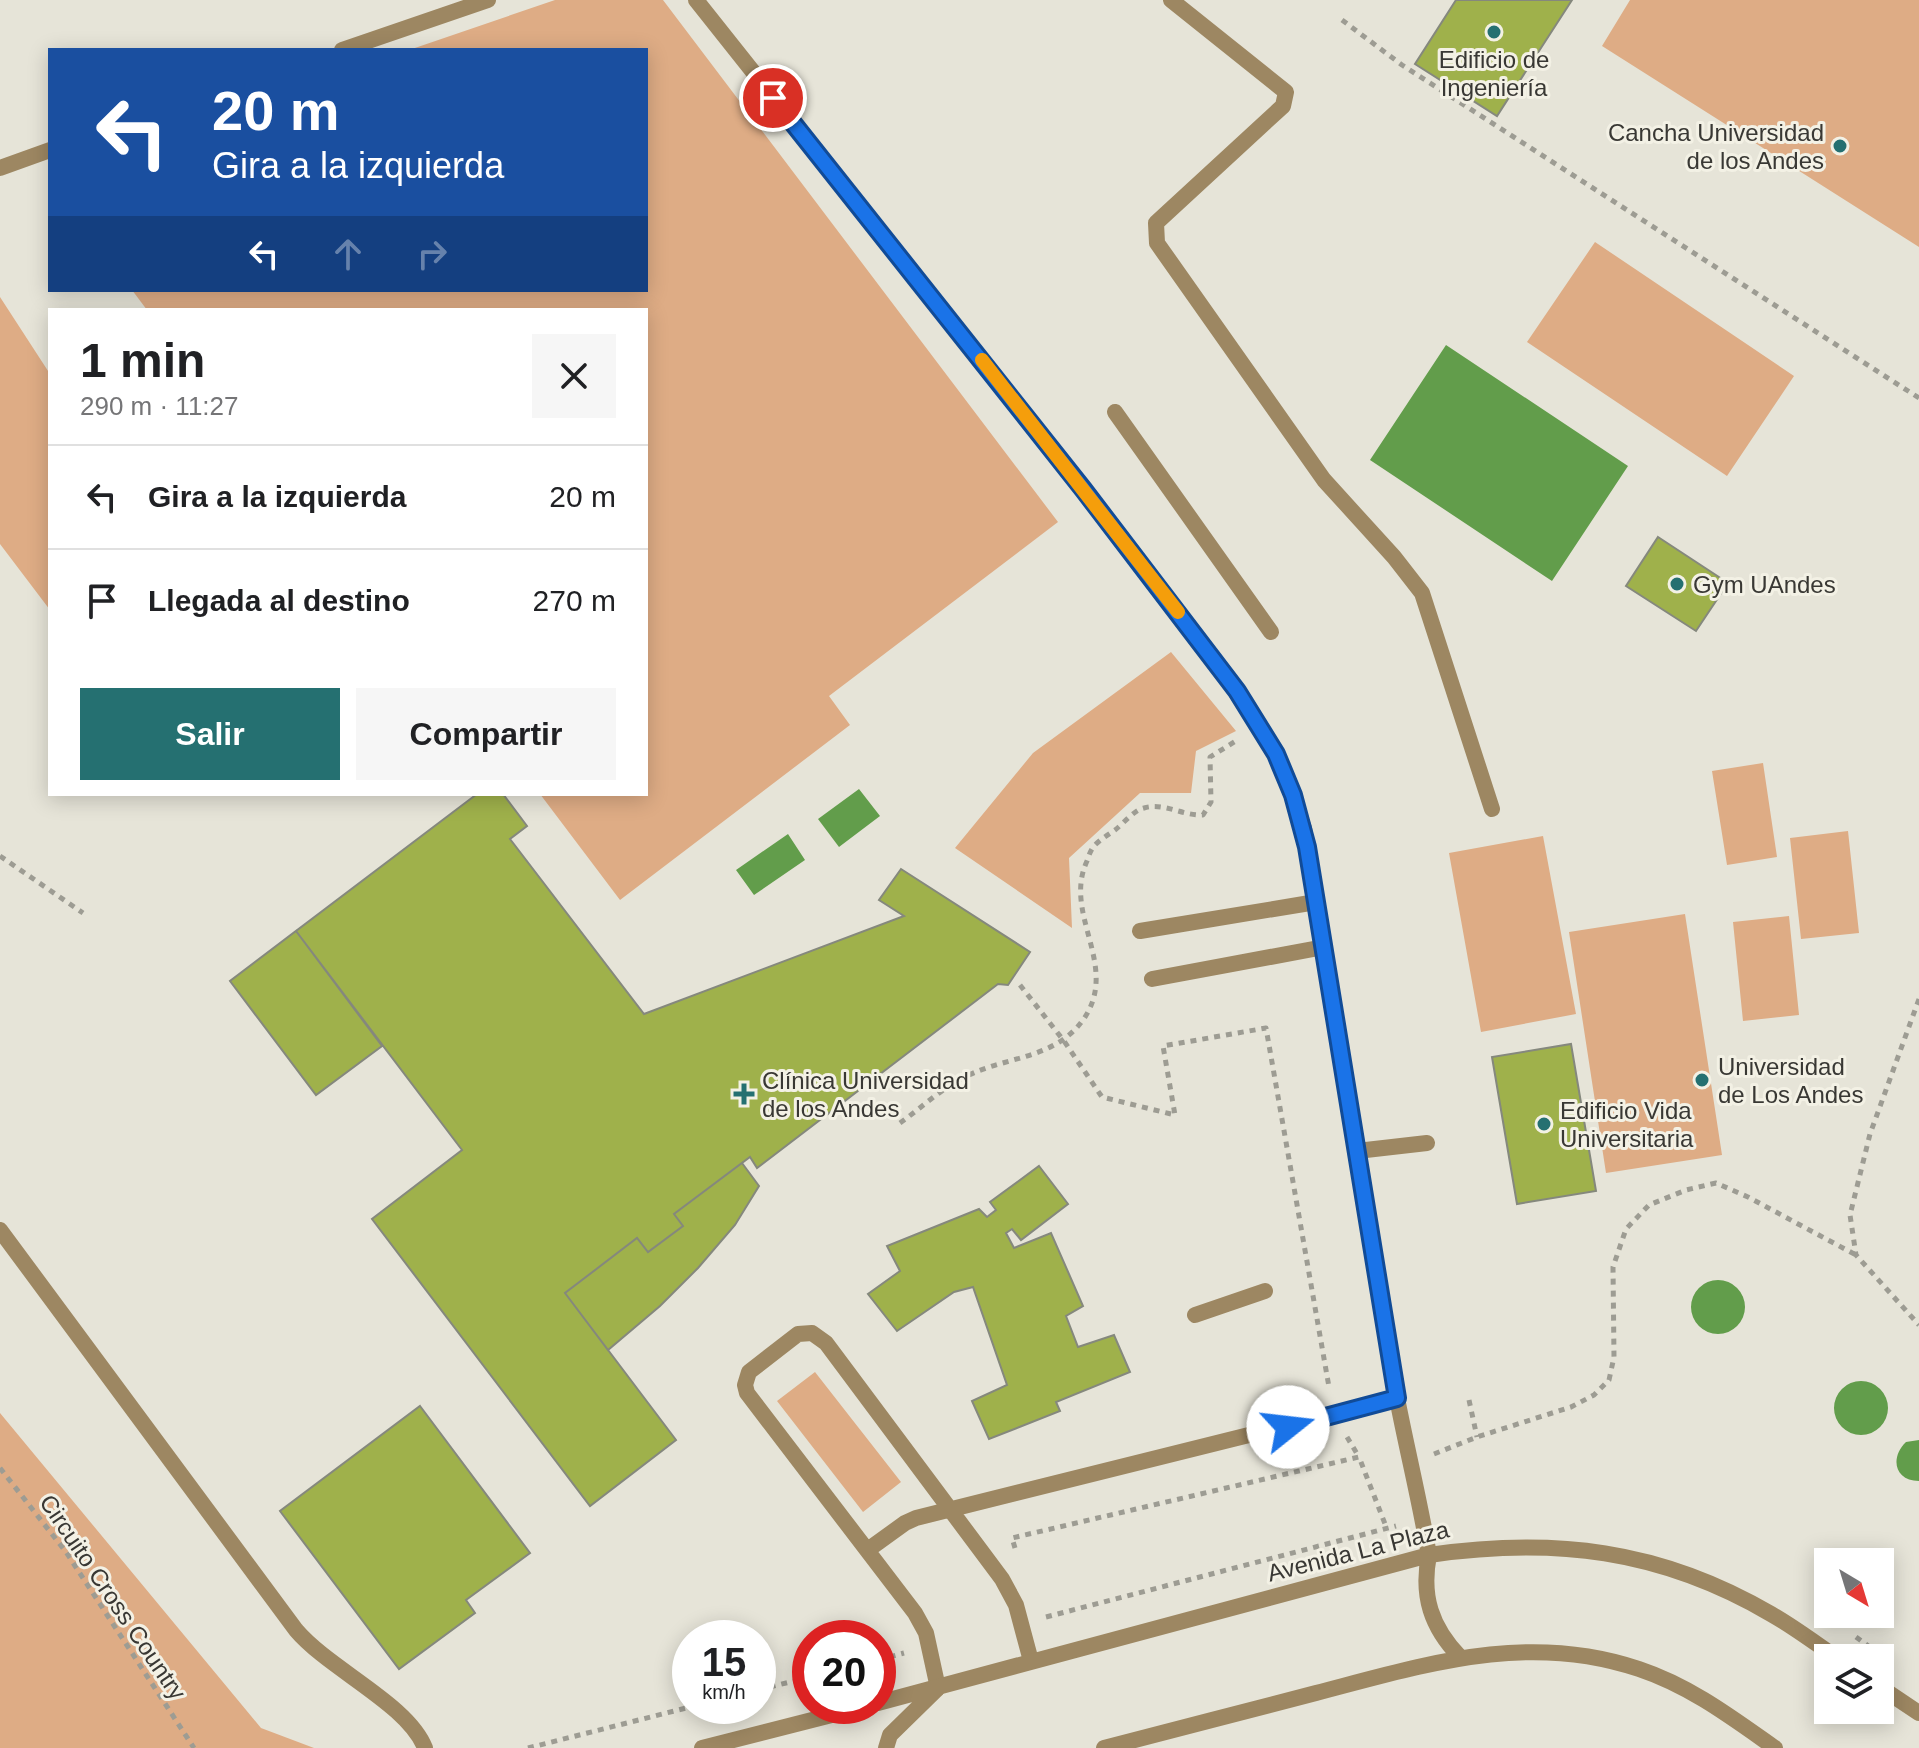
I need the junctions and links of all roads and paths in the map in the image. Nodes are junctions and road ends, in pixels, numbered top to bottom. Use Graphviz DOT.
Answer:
graph roads {
  1 [pos="488,0"];
  2 [pos="696,0"];
  3 [pos="1171,0"];
  4 [pos="1342,20"];
  5 [pos="348,48"];
  6 [pos="48,151"];
  7 [pos="0,168"];
  8 [pos="1919,398"];
  9 [pos="1115,412"];
  10 [pos="1271,632"];
  11 [pos="1260,726"];
  12 [pos="1492,809"];
  13 [pos="0,856"];
  14 [pos="1316,902"];
  15 [pos="83,913"];
  16 [pos="1140,931"];
  17 [pos="1324,947"];
  18 [pos="1152,979"];
  19 [pos="1020,985"];
  20 [pos="1919,999"];
  21 [pos="1064,1041"];
  22 [pos="900,1123"];
  23 [pos="1427,1143"];
  24 [pos="1357,1151"];
  25 [pos="0,1230"];
  26 [pos="1856,1255"];
  27 [pos="1265,1291"];
  28 [pos="1195,1315"];
  29 [pos="1919,1325"];
  30 [pos="1397,1398"];
  31 [pos="1469,1400"];
  32 [pos="1334,1414"];
  33 [pos="1477,1437"];
  34 [pos="1359,1457"];
  35 [pos="1411,1463"];
  36 [pos="0,1468"];
  37 [pos="950,1508"];
  38 [pos="1423,1519"];
  39 [pos="1387,1529"];
  40 [pos="869,1549"];
  41 [pos="1017,1552"];
  42 [pos="1429,1555"];
  43 [pos="1022,1623"];
  44 [pos="1816,1644"];
  45 [pos="1460,1657"];
  46 [pos="1031,1661"];
  47 [pos="938,1688"];
  48 [pos="1894,1696"];
  49 [pos="896,1698"];
  50 [pos="672,1712"];
  51 [pos="1919,1713"];
  52 [pos="796,1724"];
  53 [pos="194,1748"];
  54 [pos="425,1748"];
  55 [pos="528,1748"];
  56 [pos="702,1748"];
  57 [pos="886,1748"];
  58 [pos="1104,1748"];
  59 [pos="1775,1748"];
  1 -- 5 [label="street"];
  2 -- 11 [label="street"];
  3 -- 12 [label="street"];
  4 -- 8 [label="path"];
  6 -- 7 [label="street"];
  9 -- 10 [label="street"];
  11 -- 14 [label="street"];
  11 -- 21 [label="path"];
  13 -- 15 [label="path"];
  14 -- 16 [label="street"];
  14 -- 17 [label="street"];
  17 -- 18 [label="street"];
  17 -- 24 [label="street"];
  19 -- 21 [label="path"];
  20 -- 26 [label="path"];
  21 -- 22 [label="path"];
  21 -- 32 [label="path"];
  23 -- 24 [label="street"];
  24 -- 30 [label="street"];
  25 -- 54 [label="street"];
  26 -- 29 [label="path"];
  26 -- 33 [label="path"];
  27 -- 28 [label="street"];
  30 -- 32 [label="street"];
  30 -- 35 [label="street"];
  31 -- 33 [label="path"];
  32 -- 34 [label="path"];
  32 -- 37 [label="street"];
  33 -- 35 [label="path"];
  34 -- 39 [label="path"];
  34 -- 41 [label="path"];
  35 -- 38 [label="street"];
  36 -- 53 [label="path, Circuito Cross Country"];
  37 -- 40 [label="street"];
  37 -- 40 [label="street"];
  37 -- 43 [label="street"];
  38 -- 39 [label="path"];
  38 -- 42 [label="street"];
  39 -- 43 [label="path"];
  40 -- 47 [label="street"];
  42 -- 44 [label="street, Avenida La Plaza"];
  42 -- 45 [label="street"];
  42 -- 46 [label="street, Avenida La Plaza"];
  43 -- 46 [label="street"];
  45 -- 58 [label="street"];
  45 -- 59 [label="street"];
  46 -- 47 [label="street, Avenida La Plaza"];
  47 -- 49 [label="street, Avenida La Plaza"];
  47 -- 57 [label="street"];
  48 -- 51 [label="street"];
  50 -- 55 [label="path"];
  52 -- 56 [label="street"];
}
